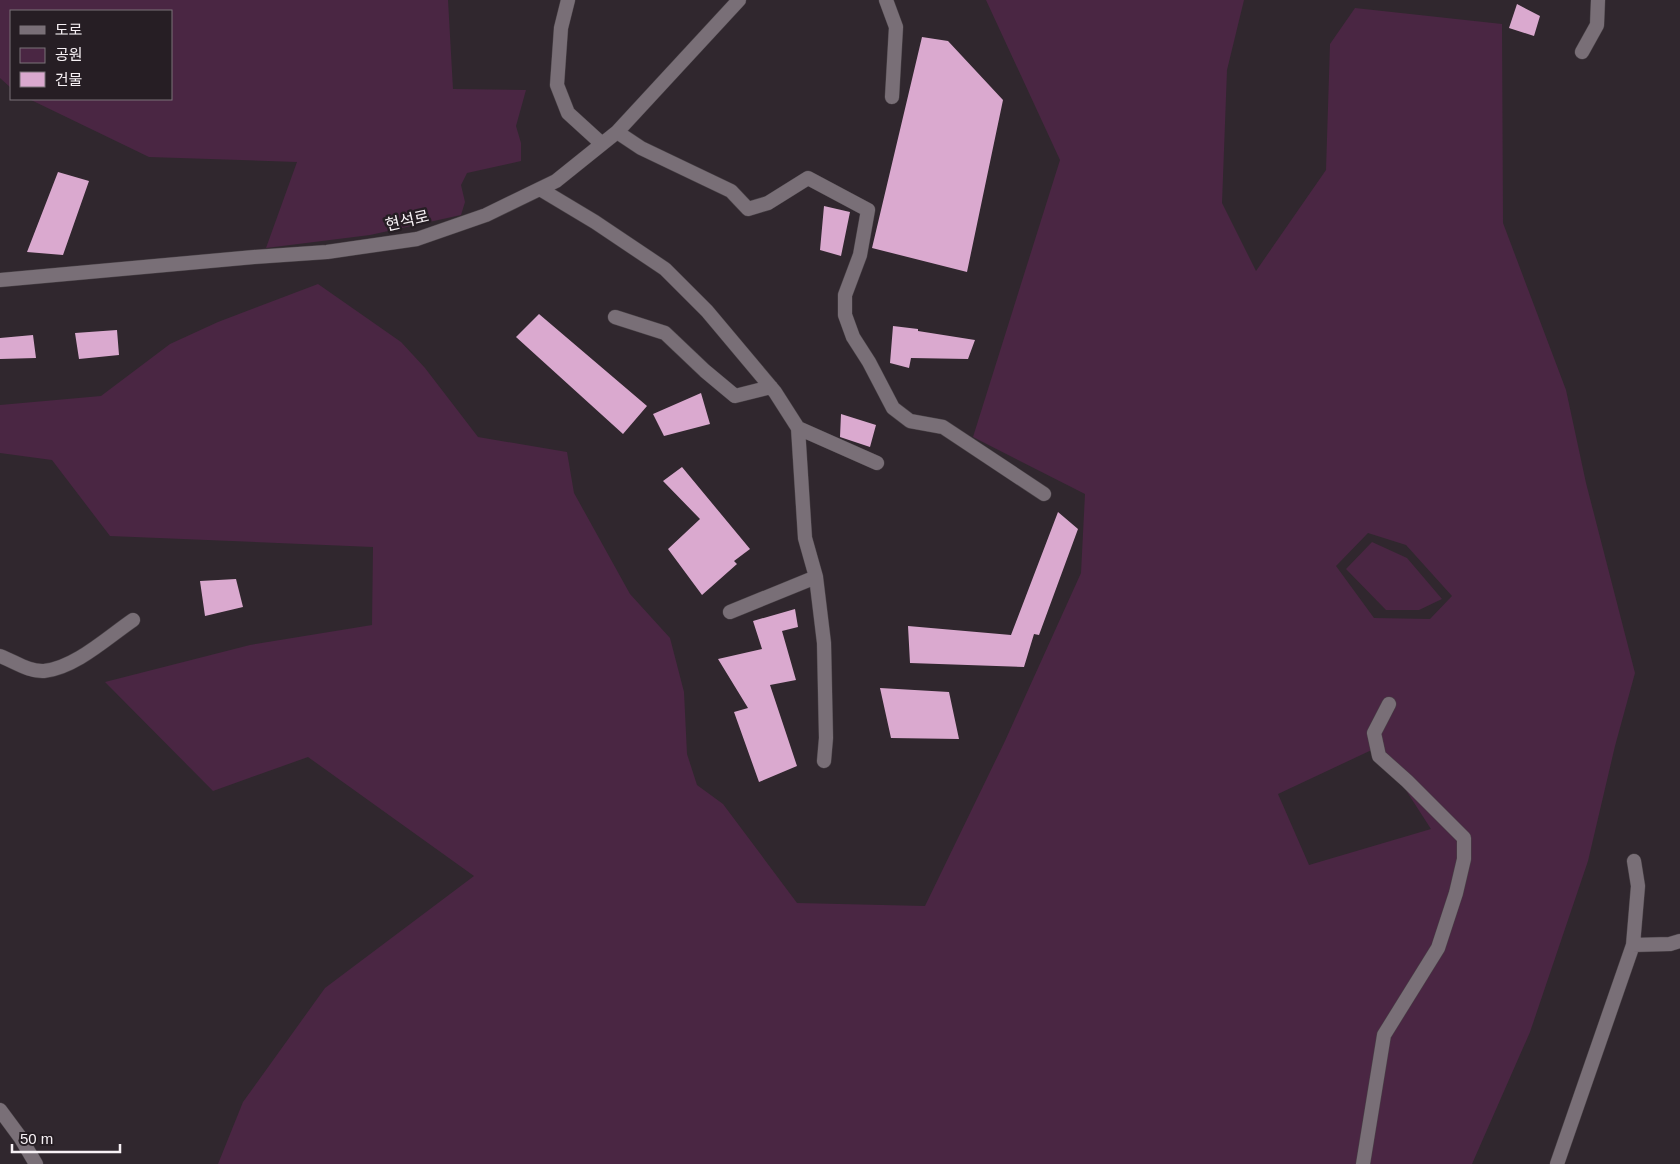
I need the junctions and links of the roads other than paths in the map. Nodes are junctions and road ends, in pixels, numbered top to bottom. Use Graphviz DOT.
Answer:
graph roads {
  1 [pos="568,0"];
  2 [pos="739,0"];
  3 [pos="886,0"];
  4 [pos="1598,0"];
  5 [pos="1582,52"];
  6 [pos="892,97"];
  7 [pos="617,132"];
  8 [pos="602,144"];
  9 [pos="540,189"];
  10 [pos="0,280"];
  11 [pos="615,317"];
  12 [pos="771,387"];
  13 [pos="798,428"];
  14 [pos="877,463"];
  15 [pos="1044,494"];
  16 [pos="816,577"];
  17 [pos="730,612"];
  18 [pos="133,620"];
  19 [pos="0,656"];
  20 [pos="1389,704"];
  21 [pos="824,762"];
  22 [pos="1634,861"];
  23 [pos="1680,941"];
  24 [pos="1633,945"];
  25 [pos="0,1110"];
  26 [pos="36,1164"];
  27 [pos="1362,1164"];
  28 [pos="1557,1164"];
  1 -- 8 [label="street"];
  2 -- 7 [label="street, 현석로"];
  3 -- 6 [label="street"];
  4 -- 5 [label="street"];
  7 -- 8 [label="street, 현석로"];
  7 -- 15 [label="street"];
  8 -- 9 [label="street, 현석로"];
  9 -- 10 [label="street, 현석로"];
  9 -- 12 [label="street"];
  11 -- 12 [label="street"];
  12 -- 13 [label="street"];
  13 -- 14 [label="street"];
  13 -- 16 [label="street"];
  16 -- 17 [label="street"];
  16 -- 21 [label="street"];
  18 -- 19 [label="street"];
  20 -- 27 [label="street"];
  22 -- 24 [label="street"];
  23 -- 24 [label="street"];
  24 -- 28 [label="street"];
  25 -- 26 [label="street"];
}
